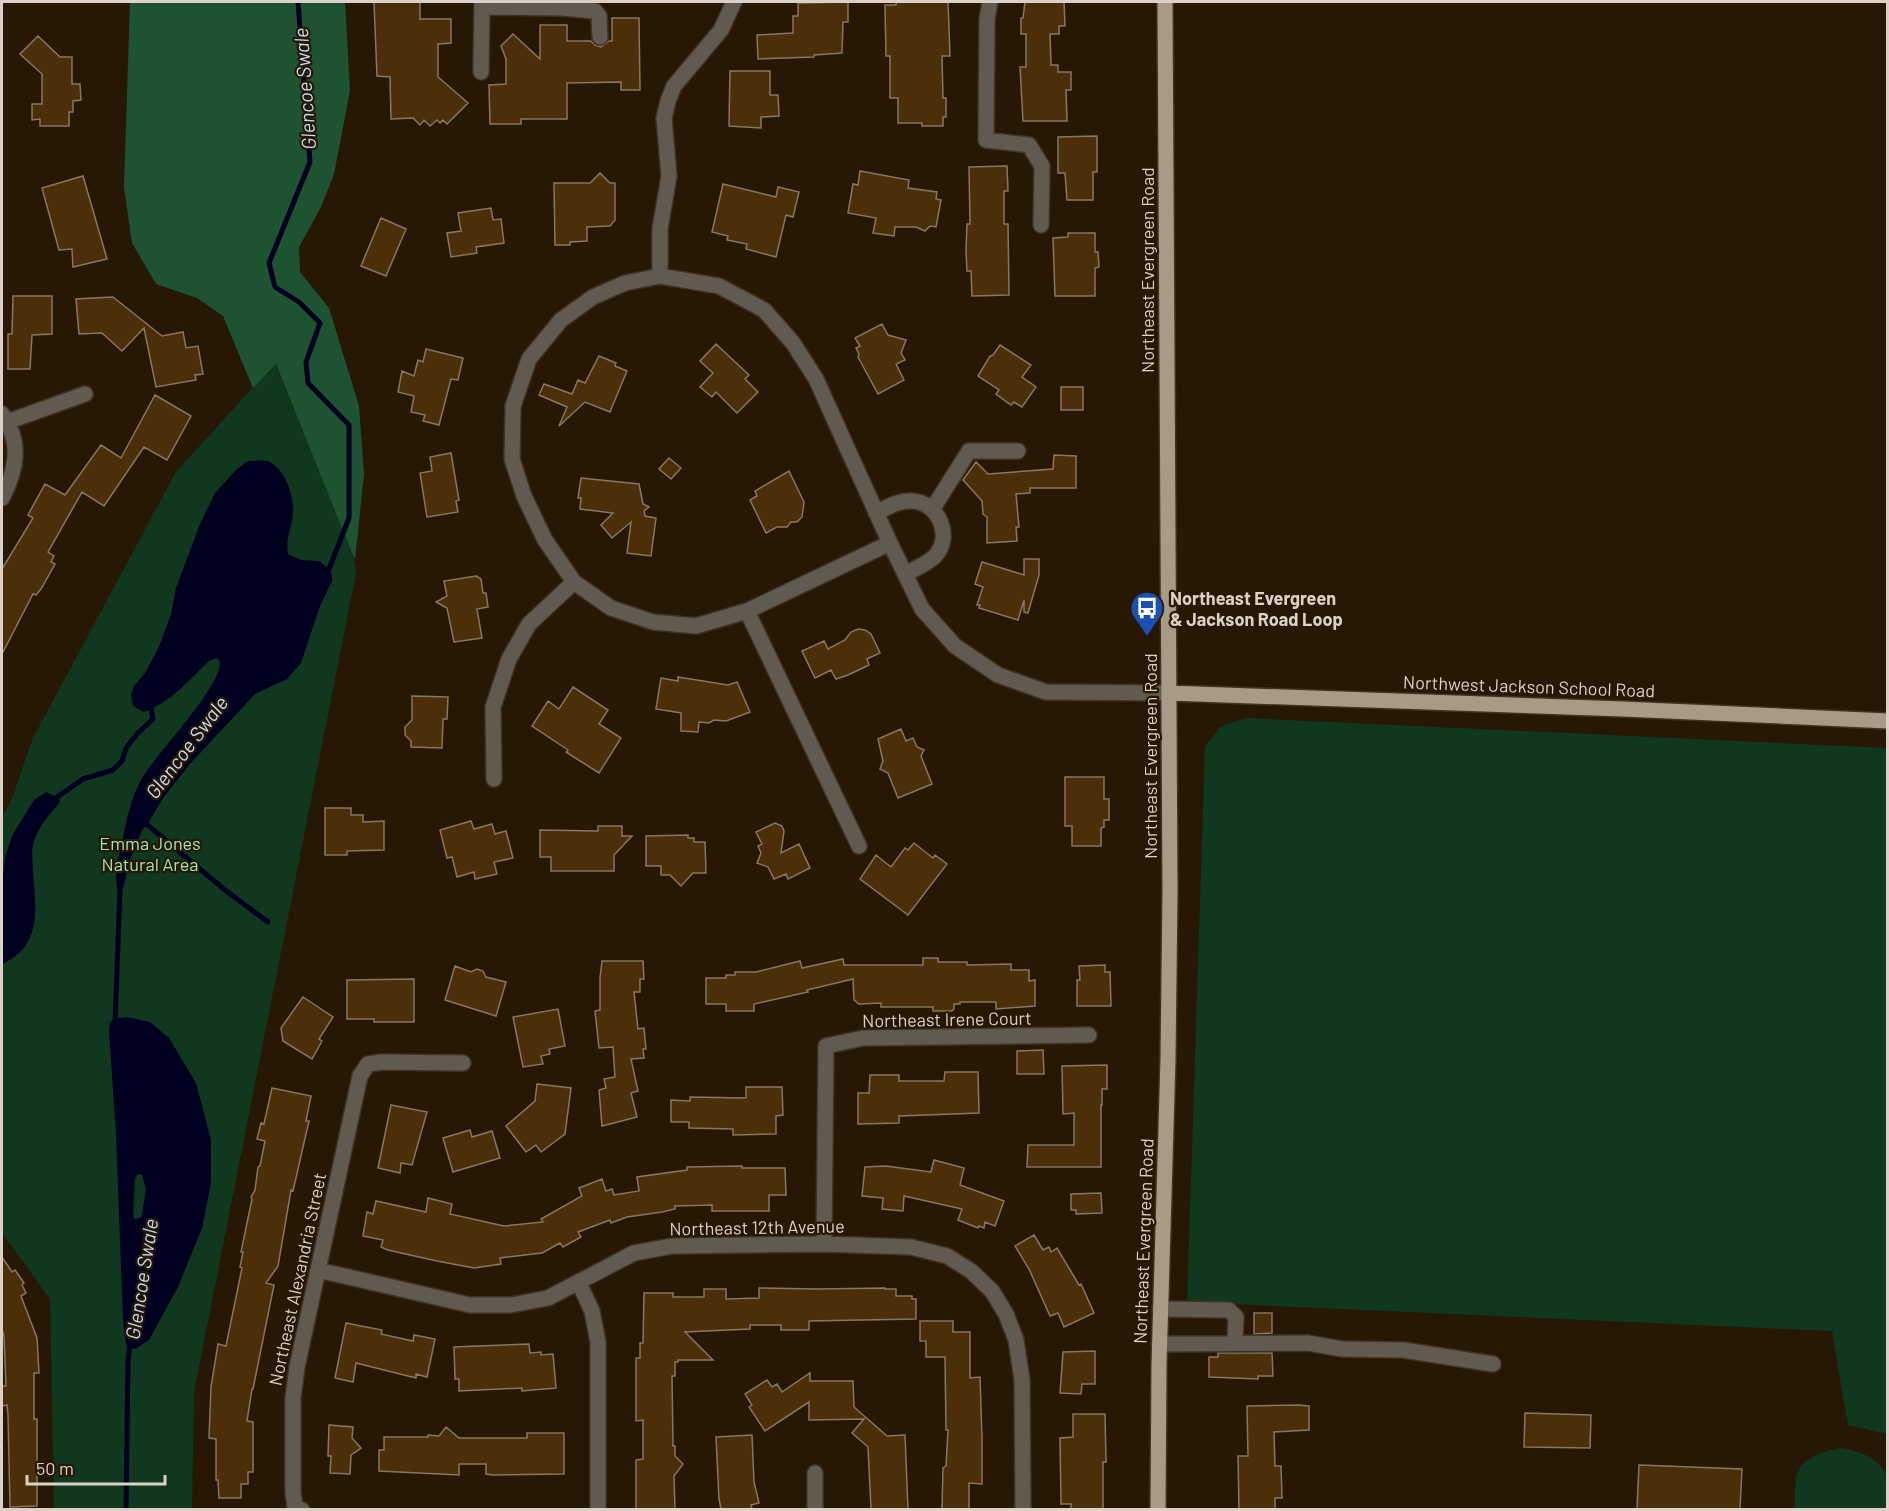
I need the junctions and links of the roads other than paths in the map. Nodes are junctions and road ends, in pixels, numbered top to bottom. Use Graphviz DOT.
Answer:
graph roads {
  1 [pos="734,2"];
  2 [pos="990,2"];
  3 [pos="1165,2"];
  4 [pos="482,4"];
  5 [pos="600,37"];
  6 [pos="481,72"];
  7 [pos="1041,225"];
  8 [pos="660,276"];
  9 [pos="85,394"];
  10 [pos="4,418"];
  11 [pos="1018,451"];
  12 [pos="2,498"];
  13 [pos="933,508"];
  14 [pos="876,513"];
  15 [pos="890,543"];
  16 [pos="905,574"];
  17 [pos="574,582"];
  18 [pos="747,611"];
  19 [pos="1169,693"];
  20 [pos="1887,721"];
  21 [pos="494,779"];
  22 [pos="859,846"];
  23 [pos="1089,1035"];
  24 [pos="463,1063"];
  25 [pos="824,1244"];
  26 [pos="318,1270"];
  27 [pos="579,1283"];
  28 [pos="1160,1309"];
  29 [pos="1235,1342"];
  30 [pos="1159,1344"];
  31 [pos="1493,1364"];
  32 [pos="815,1473"];
  33 [pos="298,1508"];
  34 [pos="598,1509"];
  35 [pos="815,1509"];
  36 [pos="1023,1509"];
  37 [pos="1158,1509"];
  1 -- 8 [label="street"];
  2 -- 7 [label="street"];
  3 -- 19 [label="main road, Northeast Evergreen Road"];
  4 -- 5 [label="street"];
  4 -- 6 [label="street"];
  8 -- 14 [label="street"];
  8 -- 17 [label="street"];
  9 -- 10 [label="street"];
  10 -- 12 [label="street"];
  11 -- 13 [label="street"];
  13 -- 14 [label="street"];
  13 -- 16 [label="street"];
  14 -- 15 [label="street"];
  15 -- 16 [label="street"];
  15 -- 18 [label="street"];
  16 -- 19 [label="street"];
  17 -- 18 [label="street"];
  17 -- 21 [label="street"];
  18 -- 22 [label="street"];
  19 -- 20 [label="main road, Northwest Jackson School Road"];
  19 -- 28 [label="main road, Northeast Evergreen Road"];
  23 -- 25 [label="street, Northeast Irene Court"];
  24 -- 26 [label="street, Northeast Alexandria Street"];
  25 -- 27 [label="street, Northeast 12th Avenue"];
  25 -- 36 [label="street, Northeast 12th Avenue"];
  26 -- 27 [label="street, Northeast 12th Avenue"];
  26 -- 33 [label="street, Northeast Alexandria Street"];
  27 -- 34 [label="street"];
  28 -- 29 [label="street"];
  28 -- 30 [label="main road, Northeast Evergreen Road"];
  29 -- 30 [label="street"];
  29 -- 31 [label="street"];
  30 -- 37 [label="main road, Northeast Evergreen Road"];
  32 -- 35 [label="street"];
}
